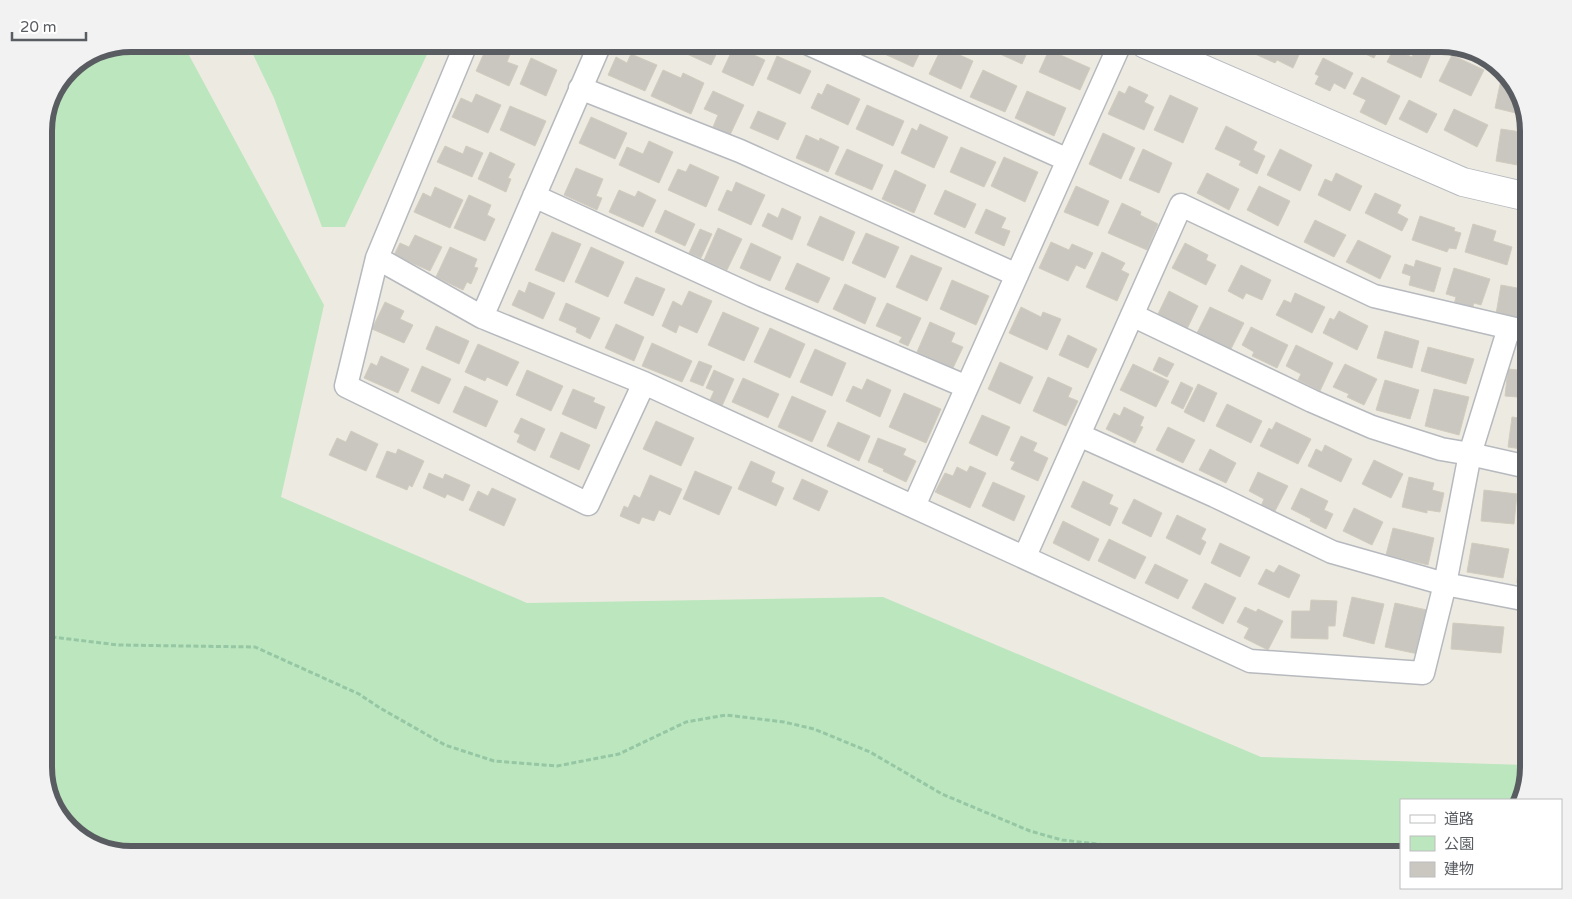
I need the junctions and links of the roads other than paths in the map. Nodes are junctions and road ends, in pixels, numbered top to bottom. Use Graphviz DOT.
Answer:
graph roads {
  1 [pos="463,52"];
  2 [pos="596,52"];
  3 [pos="827,52"];
  4 [pos="1116,52"];
  5 [pos="1163,52"];
  6 [pos="580,88"];
  7 [pos="1068,160"];
  8 [pos="1519,195"];
  9 [pos="534,196"];
  10 [pos="377,258"];
  11 [pos="1017,275"];
  12 [pos="1132,315"];
  13 [pos="482,317"];
  14 [pos="1518,330"];
  15 [pos="644,383"];
  16 [pos="967,387"];
  17 [pos="1079,435"];
  18 [pos="1470,454"];
  19 [pos="1520,465"];
  20 [pos="914,506"];
  21 [pos="1025,556"];
  22 [pos="1445,584"];
  23 [pos="1520,598"];
  1 -- 10 [label="street"];
  2 -- 6 [label="street"];
  3 -- 7 [label="street"];
  4 -- 7 [label="street"];
  5 -- 8 [label="street"];
  6 -- 9 [label="street"];
  6 -- 11 [label="street"];
  7 -- 11 [label="street"];
  9 -- 13 [label="street"];
  9 -- 16 [label="street"];
  10 -- 13 [label="street"];
  10 -- 15 [label="street"];
  11 -- 16 [label="street"];
  12 -- 14 [label="street"];
  12 -- 17 [label="street"];
  12 -- 18 [label="street"];
  13 -- 15 [label="street"];
  14 -- 18 [label="street"];
  15 -- 20 [label="street"];
  16 -- 20 [label="street"];
  17 -- 21 [label="street"];
  17 -- 22 [label="street"];
  18 -- 19 [label="street"];
  18 -- 22 [label="street"];
  20 -- 21 [label="street"];
  21 -- 22 [label="street"];
  22 -- 23 [label="street"];
}
